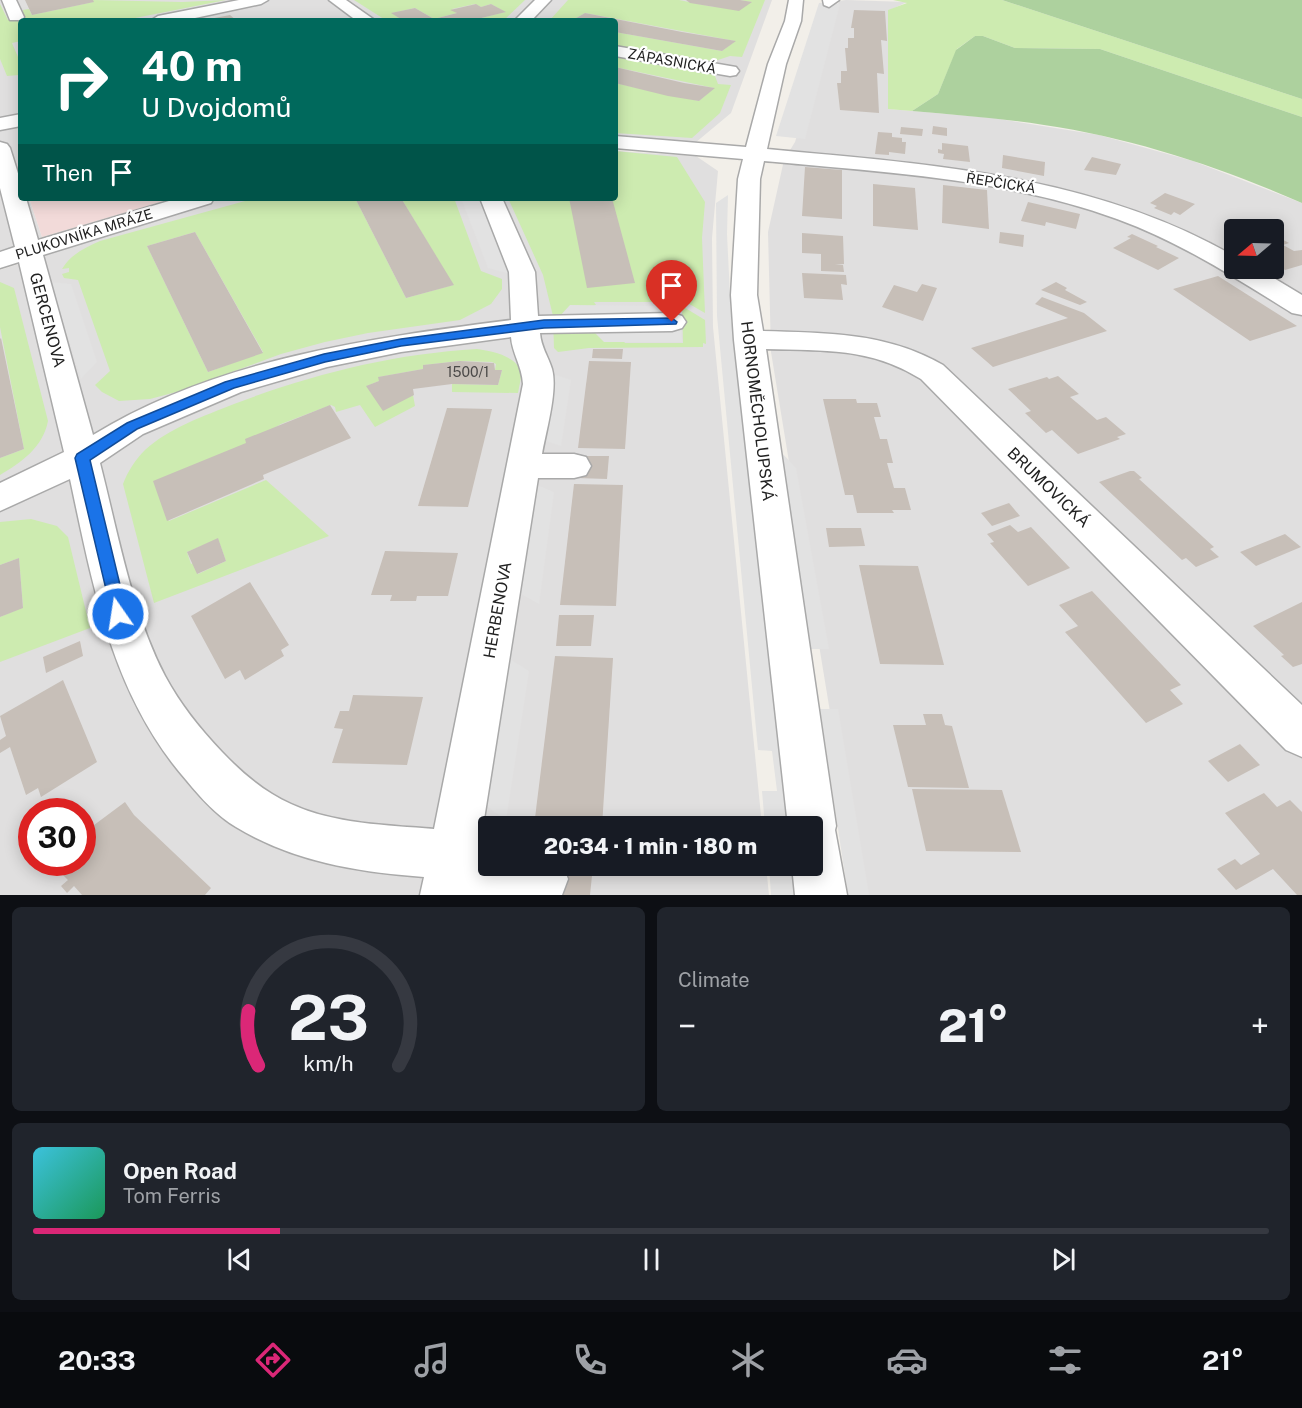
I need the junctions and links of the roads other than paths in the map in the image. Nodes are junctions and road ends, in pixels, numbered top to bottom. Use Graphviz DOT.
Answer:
graph roads {
  1 [pos="9,0"];
  2 [pos="261,0"];
  3 [pos="336,0"];
  4 [pos="544,0"];
  5 [pos="796,0"];
  6 [pos="16,17"];
  7 [pos="180,18"];
  8 [pos="363,18"];
  9 [pos="525,18"];
  10 [pos="618,52"];
  11 [pos="730,71"];
  12 [pos="18,121"];
  13 [pos="0,124"];
  14 [pos="618,142"];
  15 [pos="0,148"];
  16 [pos="753,152"];
  17 [pos="193,201"];
  18 [pos="492,201"];
  19 [pos="29,251"];
  20 [pos="0,260"];
  21 [pos="1224,260"];
  22 [pos="1256,279"];
  23 [pos="1302,307"];
  24 [pos="672,322"];
  25 [pos="525,326"];
  26 [pos="748,340"];
  27 [pos="82,458"];
  28 [pos="523,466"];
  29 [pos="574,466"];
  30 [pos="0,498"];
  31 [pos="1302,735"];
  32 [pos="811,816"];
  33 [pos="449,875"];
  34 [pos="818,876"];
  35 [pos="543,879"];
  36 [pos="821,895"];
  1 -- 6 [label="street"];
  2 -- 7 [label="street"];
  3 -- 8 [label="street"];
  4 -- 9 [label="street"];
  5 -- 16 [label="street, HORNOMĚCHOLUPSKÁ"];
  10 -- 11 [label="street, ZÁPASNICKÁ"];
  12 -- 13 [label="street"];
  14 -- 16 [label="street"];
  15 -- 19 [label="street, GERCENOVA"];
  16 -- 21 [label="street, ŘEPČICKÁ"];
  16 -- 26 [label="street, HORNOMĚCHOLUPSKÁ"];
  17 -- 19 [label="street, PLUKOVNÍKA MRÁZE"];
  18 -- 25 [label="street, HERBENOVA"];
  19 -- 20 [label="street, PLUKOVNÍKA MRÁZE"];
  19 -- 27 [label="street, GERCENOVA"];
  22 -- 23 [label="street"];
  24 -- 25 [label="street"];
  25 -- 27 [label="street"];
  25 -- 28 [label="street, HERBENOVA"];
  26 -- 31 [label="street, BRUMOVICKÁ"];
  26 -- 32 [label="street, HORNOMĚCHOLUPSKÁ"];
  27 -- 30 [label="street"];
  27 -- 33 [label="street, GERCENOVA"];
  28 -- 29 [label="street"];
  28 -- 33 [label="street, HERBENOVA"];
  33 -- 35 [label="street, GERCENOVA"];
  34 -- 36 [label="street"];
}
